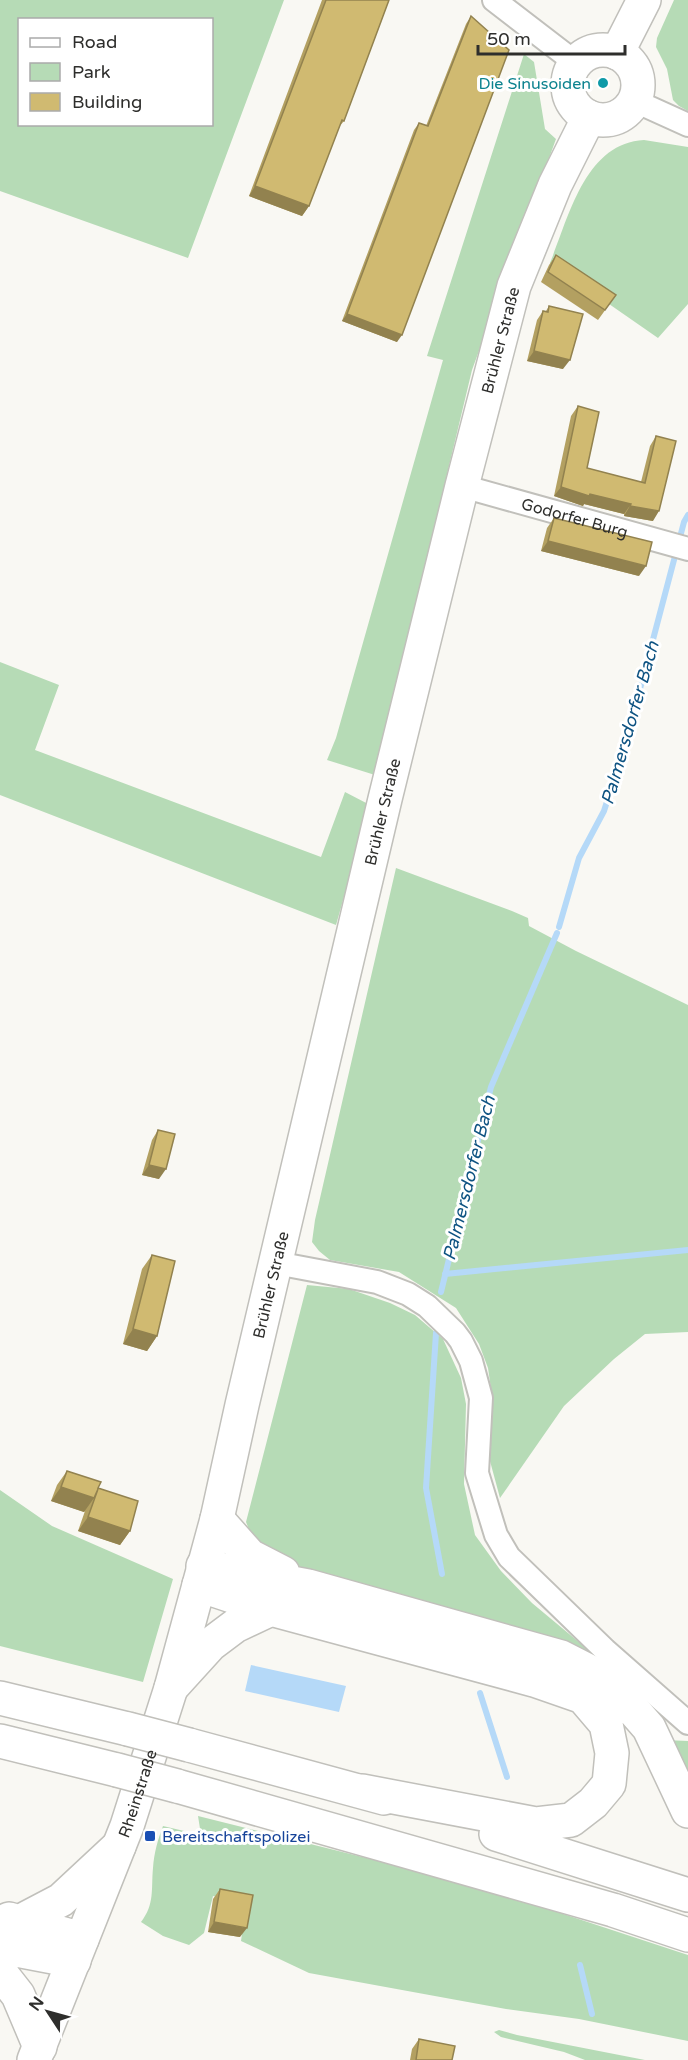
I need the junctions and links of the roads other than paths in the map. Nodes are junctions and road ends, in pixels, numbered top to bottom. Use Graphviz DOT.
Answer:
graph roads {
  1 [pos="494,0"];
  2 [pos="644,0"];
  3 [pos="617,52"];
  4 [pos="576,63"];
  5 [pos="635,101"];
  6 [pos="589,117"];
  7 [pos="688,126"];
  8 [pos="462,486"];
  9 [pos="682,547"];
  10 [pos="276,1263"];
  11 [pos="218,1519"];
  12 [pos="201,1575"];
  13 [pos="308,1586"];
  14 [pos="271,1609"];
  15 [pos="171,1688"];
  16 [pos="0,1698"];
  17 [pos="688,1723"];
  18 [pos="0,1741"];
  19 [pos="362,1791"];
  20 [pos="688,1811"];
  21 [pos="119,1846"];
  22 [pos="688,1895"];
  23 [pos="11,1919"];
  24 [pos="688,1935"];
  25 [pos="0,1947"];
  26 [pos="78,1950"];
  27 [pos="0,1972"];
  28 [pos="37,2054"];
  1 -- 4 [label="street"];
  2 -- 3 [label="main road"];
  3 -- 4 [label="main road"];
  3 -- 5 [label="main road"];
  4 -- 6 [label="main road"];
  5 -- 6 [label="main road"];
  5 -- 7 [label="street"];
  6 -- 8 [label="main road, Brühler Straße"];
  8 -- 9 [label="street, Godorfer Burg"];
  8 -- 10 [label="main road, Brühler Straße"];
  10 -- 11 [label="main road, Brühler Straße"];
  10 -- 17 [label="street"];
  11 -- 12 [label="main road, Rheinstraße"];
  11 -- 13 [label="main road"];
  12 -- 13 [label="main road"];
  12 -- 14 [label="main road"];
  12 -- 15 [label="main road, Rheinstraße"];
  13 -- 20 [label="main road"];
  14 -- 15 [label="main road"];
  14 -- 19 [label="main road"];
  15 -- 21 [label="main road, Rheinstraße"];
  16 -- 19 [label="main road, bridge"];
  18 -- 24 [label="main road, bridge"];
  19 -- 22 [label="main road"];
  21 -- 23 [label="main road"];
  21 -- 26 [label="main road, Rheinstraße"];
  23 -- 26 [label="main road"];
  25 -- 26 [label="main road"];
  26 -- 28 [label="main road, Rheinstraße"];
  27 -- 28 [label="main road"];
}
